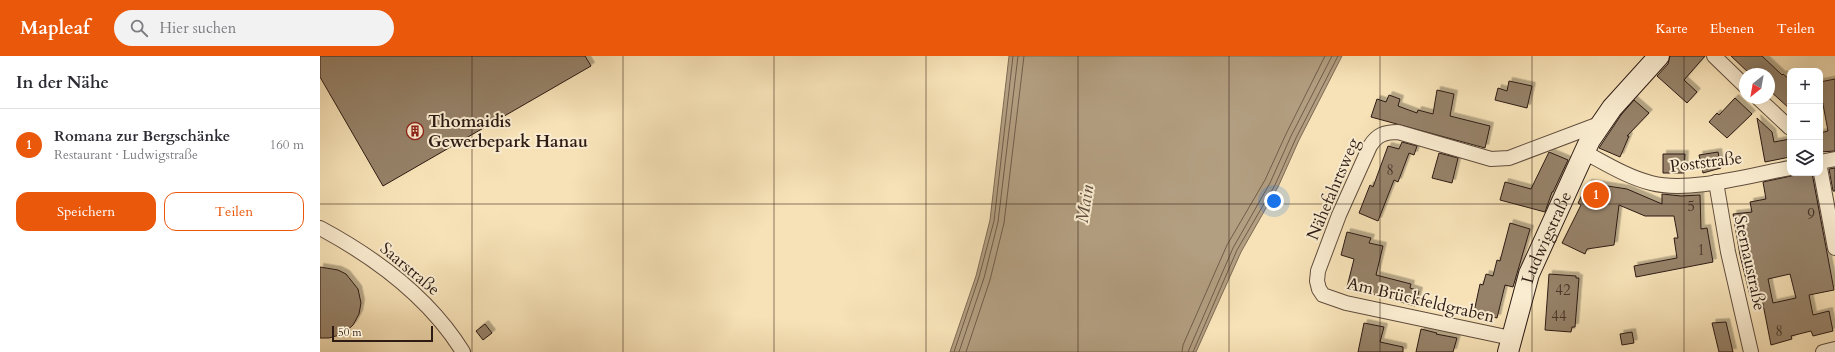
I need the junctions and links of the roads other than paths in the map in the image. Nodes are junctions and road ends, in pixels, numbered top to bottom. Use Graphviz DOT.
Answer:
graph roads {
  1 [pos="1659,56"];
  2 [pos="1714,56"];
  3 [pos="1739,80"];
  4 [pos="1764,104"];
  5 [pos="1599,124"];
  6 [pos="1787,125"];
  7 [pos="1584,152"];
  8 [pos="1835,159"];
  9 [pos="1823,161"];
  10 [pos="1787,169"];
  11 [pos="1822,176"];
  12 [pos="1716,182"];
  13 [pos="320,228"];
  14 [pos="1835,248"];
  15 [pos="1323,295"];
  16 [pos="1509,345"];
  17 [pos="1835,349"];
  18 [pos="463,352"];
  19 [pos="1750,352"];
  20 [pos="1823,352"];
  1 -- 5 [label="main road, Ludwigstraße"];
  2 -- 3 [label="street"];
  4 -- 6 [label="street"];
  5 -- 7 [label="main road, Ludwigstraße"];
  5 -- 15 [label="street, Nähefahrtsweg"];
  7 -- 12 [label="street, Poststraße"];
  7 -- 16 [label="main road, Ludwigstraße"];
  8 -- 9 [label="street"];
  10 -- 12 [label="street, Poststraße"];
  11 -- 14 [label="street"];
  12 -- 19 [label="street, Sternaustraße"];
  13 -- 18 [label="street, Saarstraße"];
  15 -- 16 [label="street, Am Brückfeldgraben"];
  17 -- 20 [label="street"];
}
